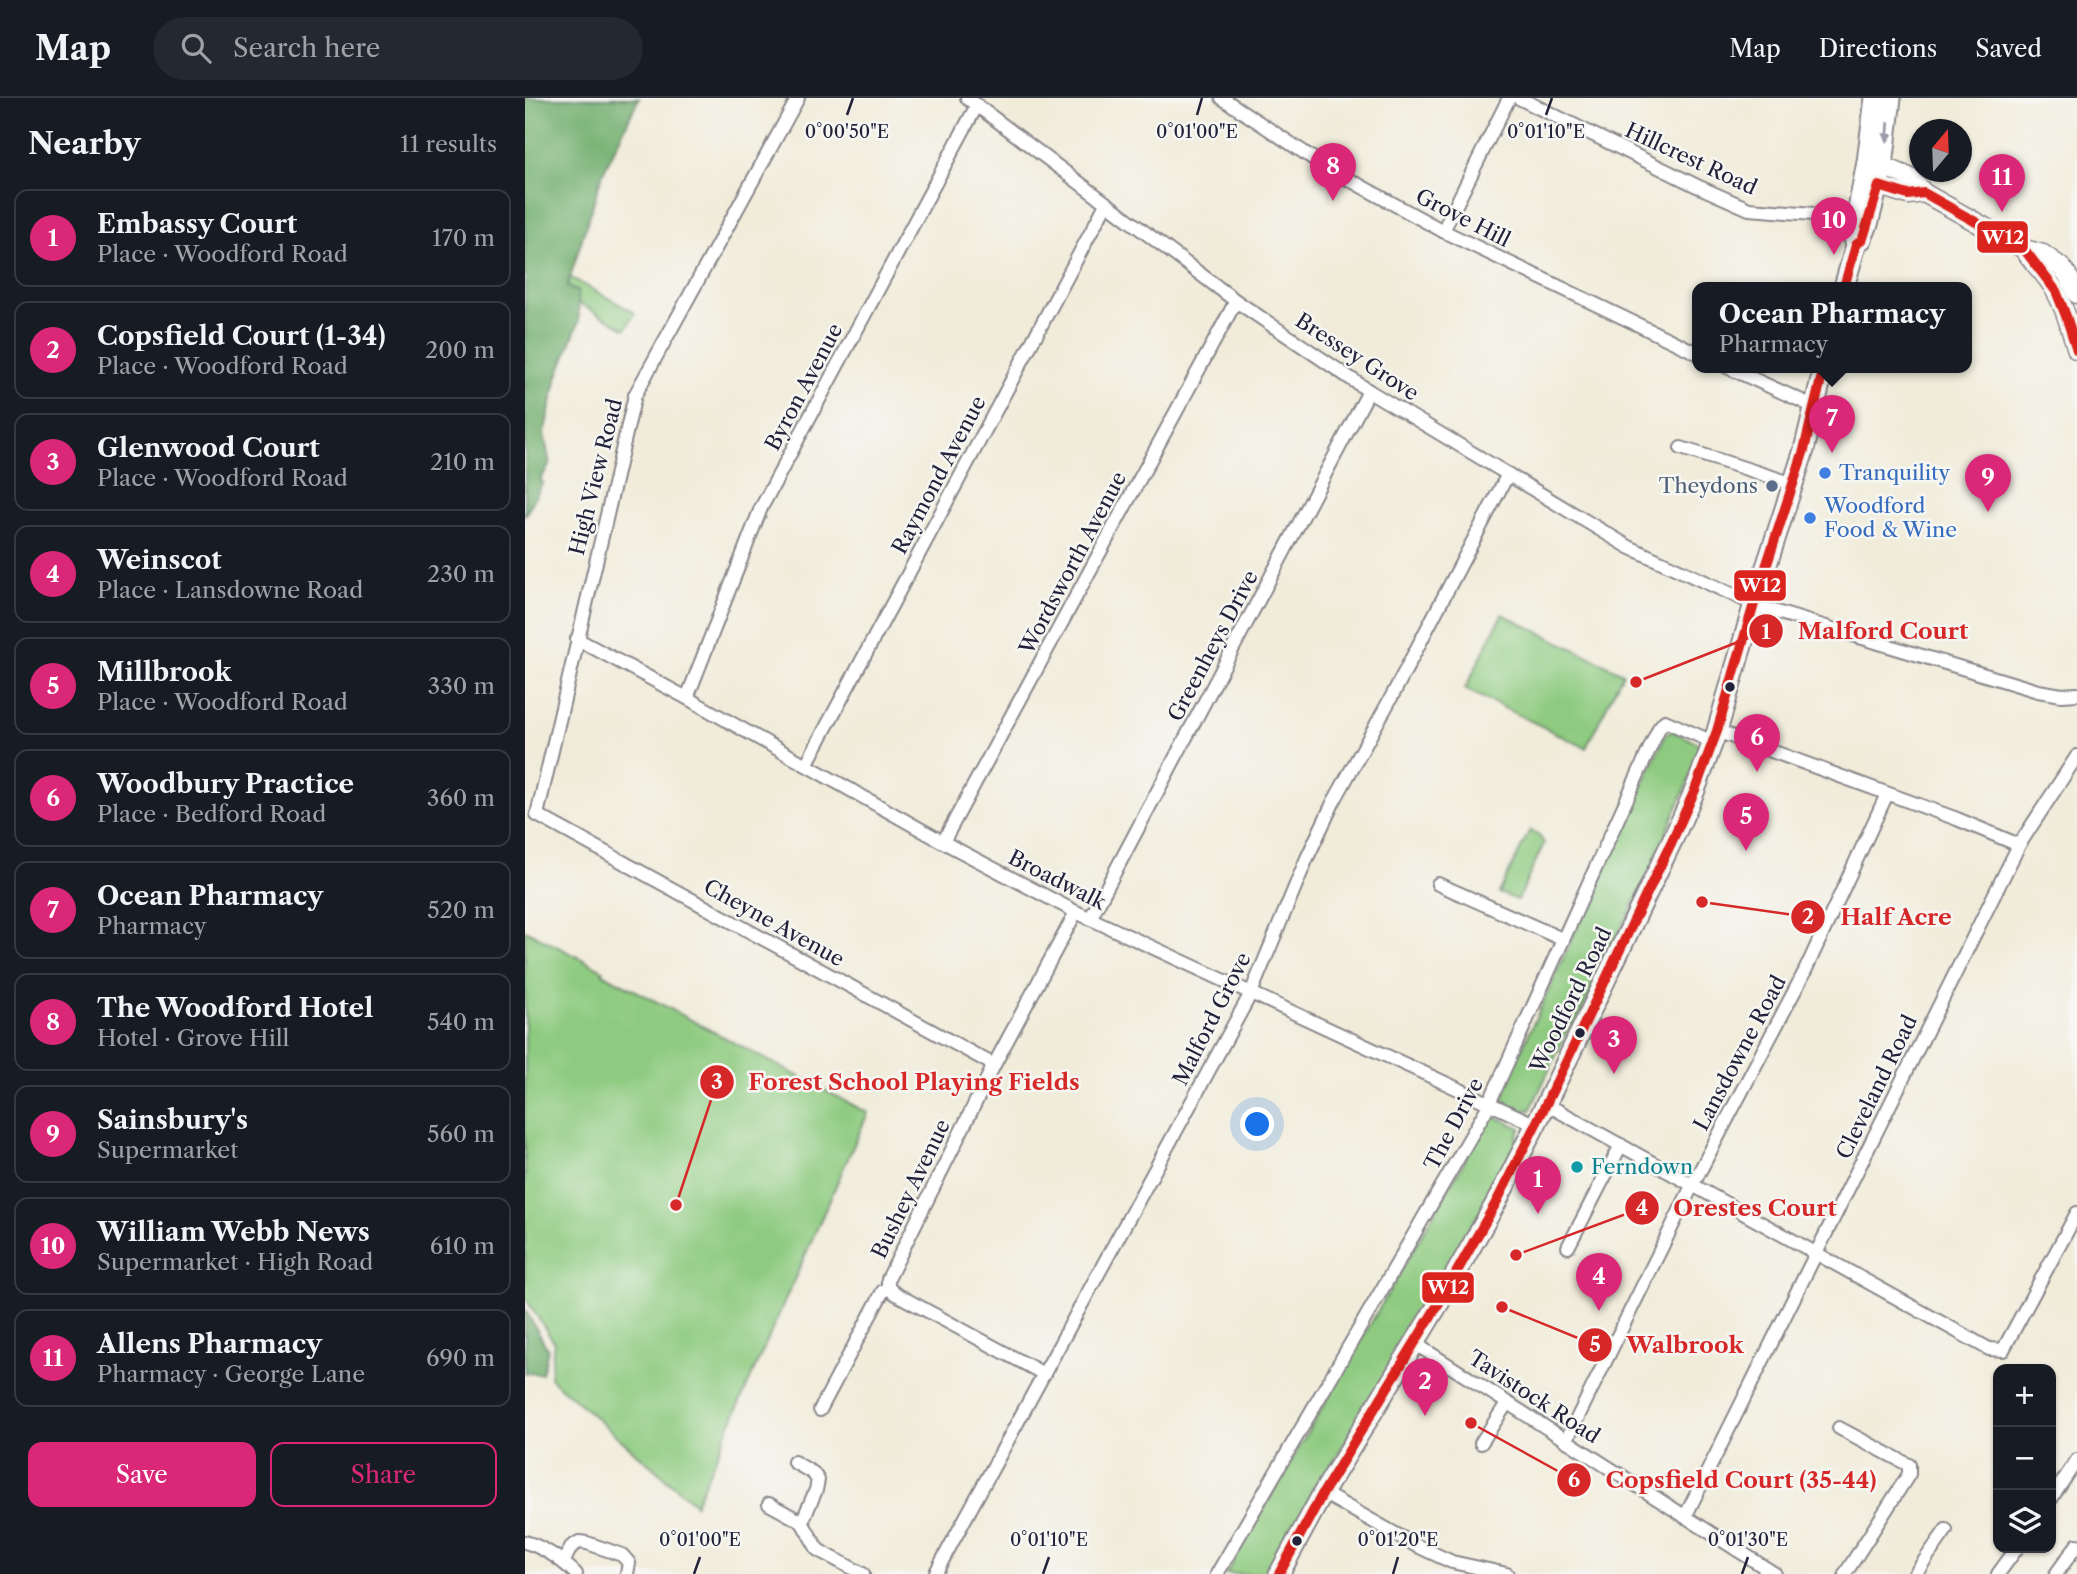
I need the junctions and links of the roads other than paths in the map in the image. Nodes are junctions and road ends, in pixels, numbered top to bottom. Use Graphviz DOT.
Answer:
graph roads {
  1 [pos="798,98"];
  2 [pos="1222,98"];
  3 [pos="1509,98"];
  4 [pos="1519,98"];
  5 [pos="1875,98"];
  6 [pos="1891,98"];
  7 [pos="972,102"];
  8 [pos="1873,174"];
  9 [pos="1106,204"];
  10 [pos="1856,219"];
  11 [pos="1443,231"];
  12 [pos="1856,244"];
  13 [pos="2024,249"];
  14 [pos="1846,282"];
  15 [pos="2075,284"];
  16 [pos="2055,292"];
  17 [pos="1236,301"];
  18 [pos="2077,350"];
  19 [pos="1692,351"];
  20 [pos="1740,373"];
  21 [pos="1823,373"];
  22 [pos="1370,391"];
  23 [pos="1815,407"];
  24 [pos="1681,448"];
  25 [pos="1508,474"];
  26 [pos="1794,484"];
  27 [pos="1753,604"];
  28 [pos="577,639"];
  29 [pos="2077,694"];
  30 [pos="2062,695"];
  31 [pos="687,698"];
  32 [pos="2077,702"];
  33 [pos="1715,736"];
  34 [pos="2077,756"];
  35 [pos="806,765"];
  36 [pos="1887,794"];
  37 [pos="537,816"];
  38 [pos="943,842"];
  39 [pos="2019,845"];
  40 [pos="1438,884"];
  41 [pos="1076,912"];
  42 [pos="1090,919"];
  43 [pos="1562,939"];
  44 [pos="1251,993"];
  45 [pos="994,1065"];
  46 [pos="1489,1104"];
  47 [pos="1546,1104"];
  48 [pos="1535,1125"];
  49 [pos="1621,1145"];
  50 [pos="1692,1186"];
  51 [pos="2077,1213"];
  52 [pos="1568,1247"];
  53 [pos="1816,1254"];
  54 [pos="888,1288"];
  55 [pos="1414,1343"];
  56 [pos="1044,1374"];
  57 [pos="1507,1403"];
  58 [pos="820,1410"];
  59 [pos="1839,1428"];
  60 [pos="1566,1441"];
  61 [pos="1481,1443"];
  62 [pos="2077,1460"];
  63 [pos="794,1462"];
  64 [pos="2056,1492"];
  65 [pos="1323,1493"];
  66 [pos="769,1504"];
  67 [pos="1685,1517"];
  68 [pos="802,1522"];
  69 [pos="1946,1530"];
  70 [pos="525,1542"];
  71 [pos="2077,1545"];
  72 [pos="2013,1553"];
  73 [pos="564,1561"];
  74 [pos="1771,1573"];
  75 [pos="576,1574"];
  76 [pos="627,1574"];
  77 [pos="863,1574"];
  78 [pos="935,1574"];
  79 [pos="1217,1574"];
  80 [pos="1279,1574"];
  81 [pos="1507,1574"];
  82 [pos="1845,1574"];
  83 [pos="1915,1574"];
  84 [pos="1998,1574"];
  85 [pos="2056,1574"];
  1 -- 28 [label="street, High View Road"];
  2 -- 11 [label="street, Grove Hill"];
  3 -- 11 [label="street"];
  4 -- 10 [label="street, Hillcrest Road"];
  5 -- 8 [label="main road"];
  6 -- 8 [label="main road, one-way"];
  7 -- 9 [label="street, Bressey Grove"];
  7 -- 31 [label="street, Byron Avenue"];
  8 -- 10 [label="main road"];
  8 -- 12 [label="main road"];
  8 -- 13 [label="main road"];
  9 -- 17 [label="street, Bressey Grove"];
  9 -- 35 [label="street, Raymond Avenue"];
  10 -- 12 [label="main road"];
  11 -- 19 [label="street, Grove Hill"];
  12 -- 14 [label="main road"];
  13 -- 15 [label="main road"];
  13 -- 16 [label="main road"];
  15 -- 16 [label="main road"];
  16 -- 18 [label="main road"];
  17 -- 22 [label="street, Bressey Grove"];
  17 -- 38 [label="street, Wordsworth Avenue"];
  20 -- 23 [label="street"];
  21 -- 23 [label="main road, Woodford Road"];
  22 -- 25 [label="street, Bressey Grove"];
  22 -- 42 [label="street, Greenheys Drive"];
  23 -- 26 [label="main road, Woodford Road"];
  24 -- 26 [label="street"];
  25 -- 27 [label="street, Bressey Grove"];
  25 -- 44 [label="street, Malford Grove"];
  26 -- 27 [label="main road, Woodford Road"];
  27 -- 30 [label="street, Bressey Grove"];
  27 -- 33 [label="main road, Woodford Road"];
  28 -- 31 [label="street, Broadwalk"];
  28 -- 37 [label="street, High View Road"];
  29 -- 30 [label="street"];
  30 -- 32 [label="street"];
  31 -- 35 [label="street, Broadwalk"];
  33 -- 36 [label="street"];
  33 -- 43 [label="street, The Drive"];
  33 -- 47 [label="main road, Woodford Road"];
  34 -- 39 [label="street, Cleveland Road"];
  35 -- 38 [label="street, Broadwalk"];
  36 -- 39 [label="street"];
  36 -- 50 [label="street, Lansdowne Road"];
  37 -- 45 [label="street, Cheyne Avenue"];
  38 -- 41 [label="street, Broadwalk"];
  39 -- 53 [label="street, Cleveland Road"];
  40 -- 43 [label="street"];
  41 -- 42 [label="street, Broadwalk"];
  41 -- 45 [label="street, Bushey Avenue"];
  42 -- 44 [label="street, Broadwalk"];
  43 -- 46 [label="street, The Drive"];
  44 -- 46 [label="street, Broadwalk"];
  44 -- 56 [label="street, Malford Grove"];
  45 -- 54 [label="street, Bushey Avenue"];
  46 -- 48 [label="street, Broadwalk"];
  46 -- 79 [label="street, The Drive"];
  47 -- 48 [label="main road, Woodford Road"];
  47 -- 49 [label="street"];
  48 -- 55 [label="main road, Woodford Road"];
  49 -- 50 [label="street"];
  49 -- 52 [label="street"];
  50 -- 53 [label="street"];
  50 -- 60 [label="street, Lansdowne Road"];
  51 -- 53 [label="street"];
  53 -- 67 [label="street, Cleveland Road"];
  54 -- 56 [label="street, Bushey Avenue"];
  54 -- 58 [label="street"];
  55 -- 57 [label="street, Tavistock Road"];
  55 -- 65 [label="main road, Woodford Road"];
  56 -- 78 [label="street, Malford Grove"];
  57 -- 60 [label="street, Tavistock Road"];
  57 -- 61 [label="street"];
  59 -- 82 [label="street"];
  60 -- 67 [label="street, Tavistock Road"];
  62 -- 64 [label="street"];
  63 -- 68 [label="street"];
  65 -- 80 [label="main road, Woodford Road"];
  65 -- 81 [label="street"];
  66 -- 68 [label="street"];
  67 -- 74 [label="street, Tavistock Road"];
  68 -- 77 [label="street"];
  69 -- 83 [label="street"];
  70 -- 73 [label="street"];
  71 -- 85 [label="street"];
  72 -- 84 [label="street"];
  73 -- 75 [label="street"];
  73 -- 76 [label="street"];
}
